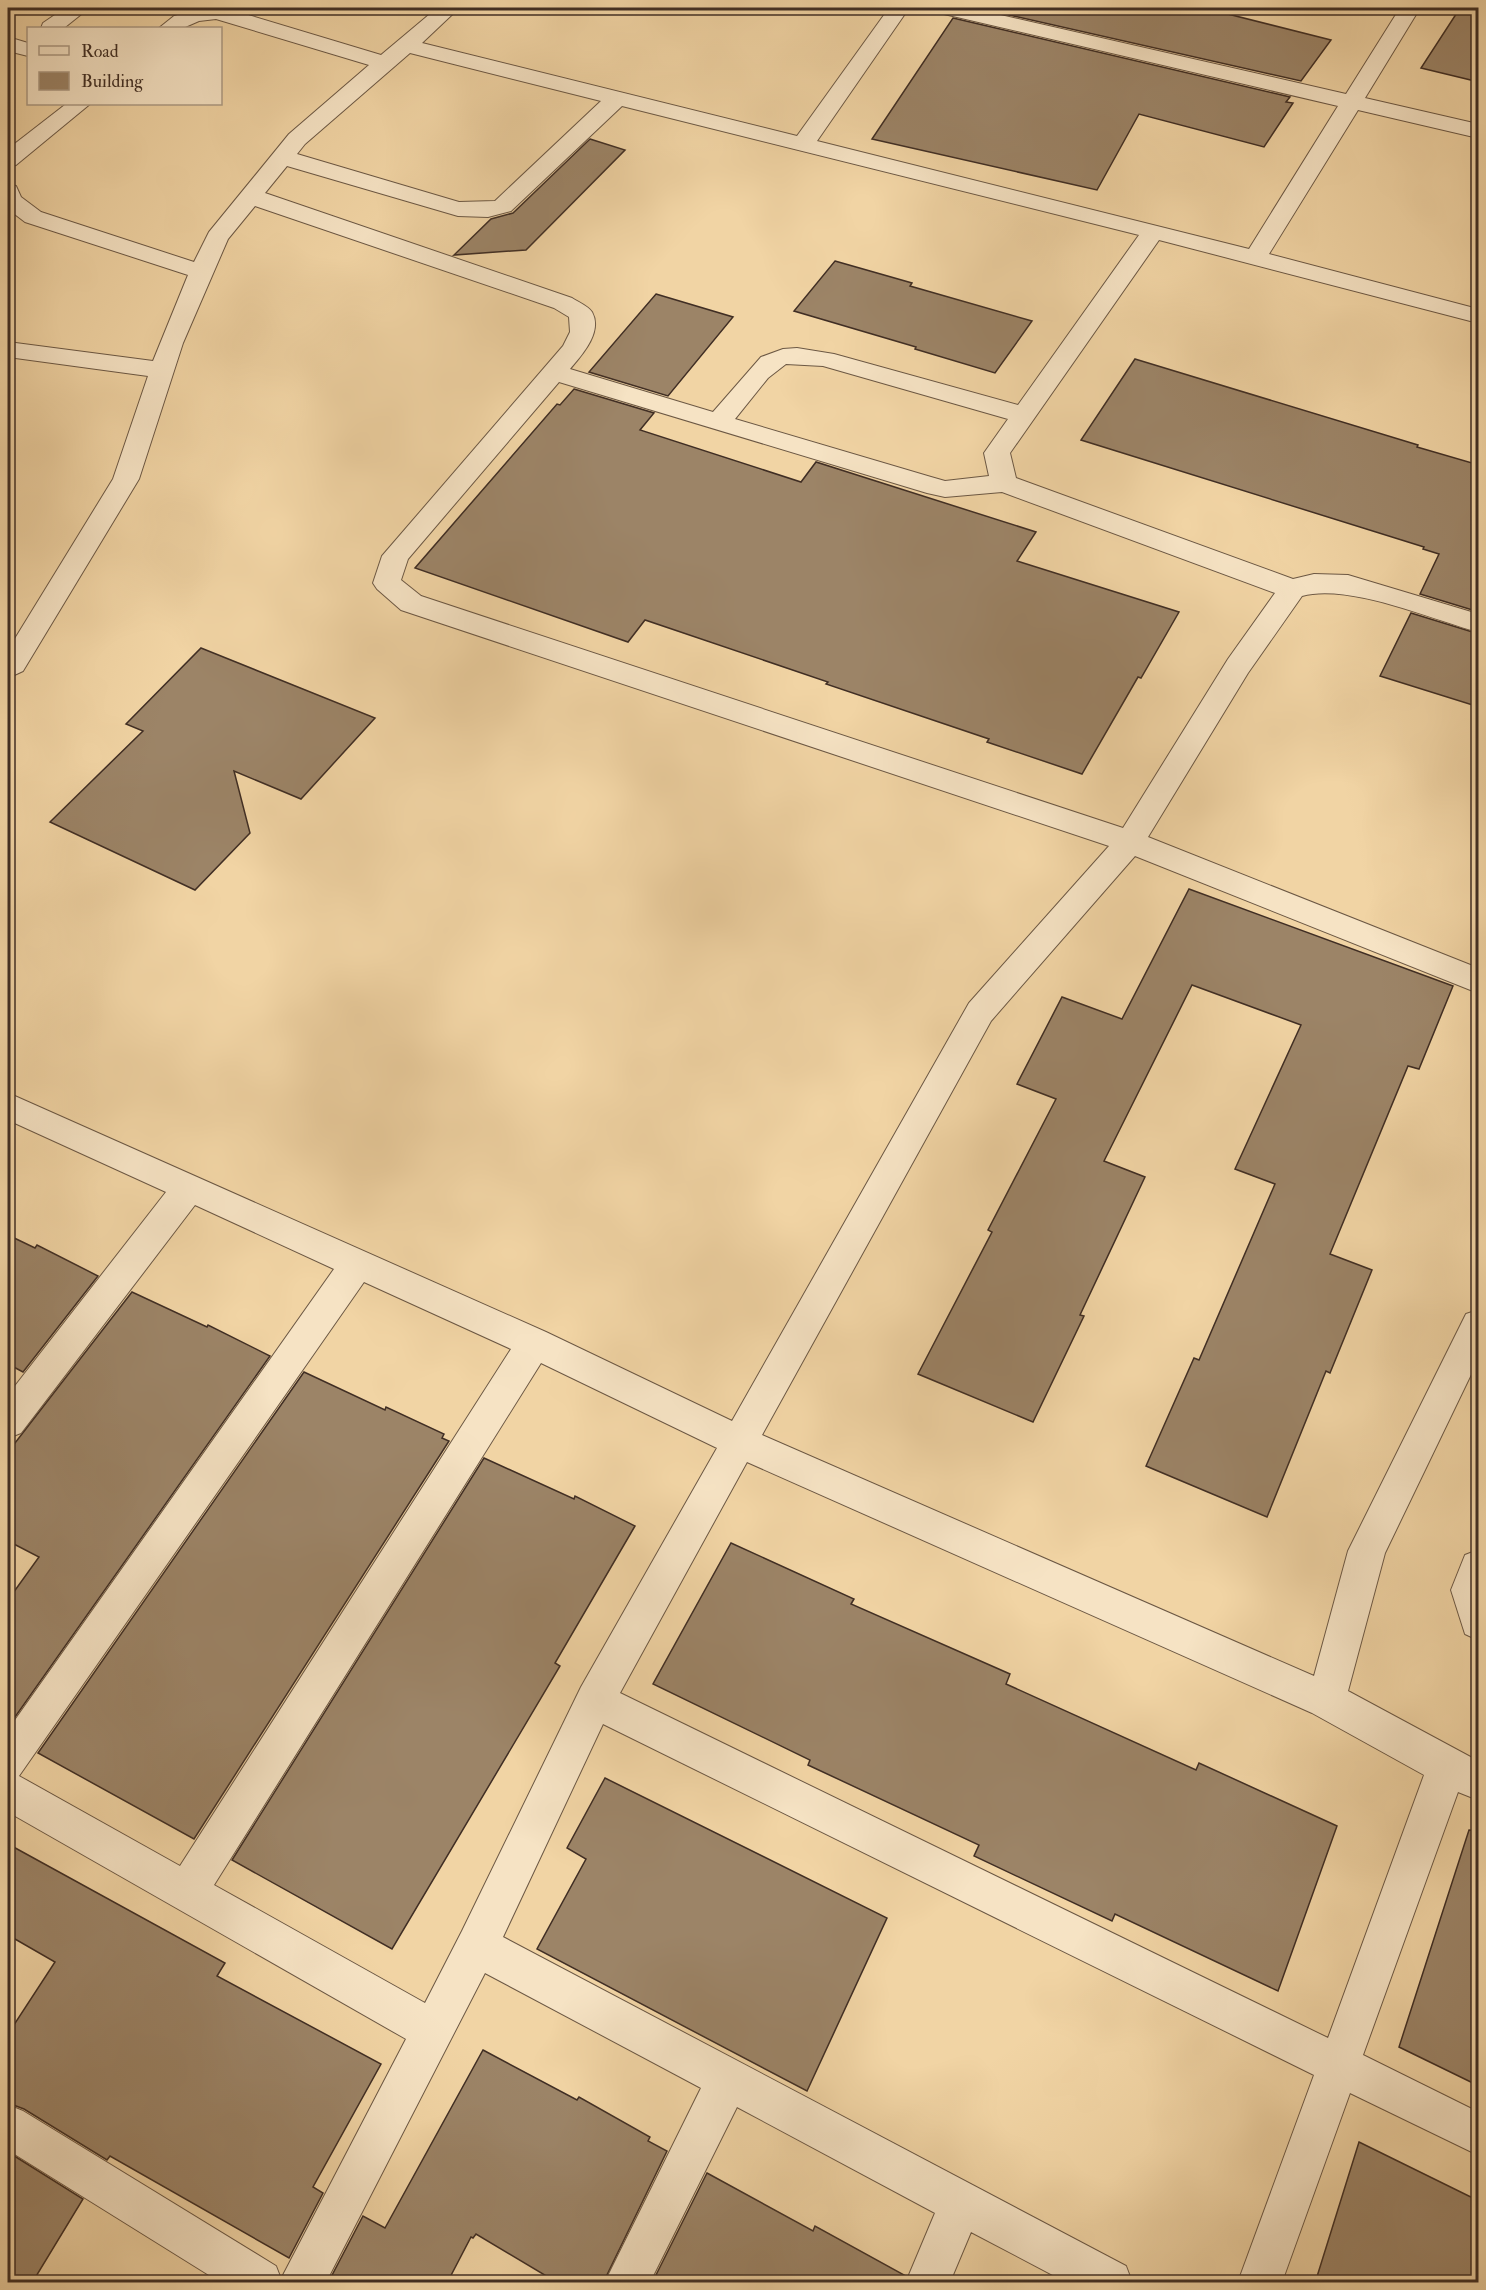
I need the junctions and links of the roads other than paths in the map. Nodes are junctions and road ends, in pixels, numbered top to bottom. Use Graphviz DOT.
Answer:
graph roads {
  1 [pos="78,8"];
  2 [pos="449,8"];
  3 [pos="899,8"];
  4 [pos="944,8"];
  5 [pos="1410,8"];
  6 [pos="52,27"];
  7 [pos="171,27"];
  8 [pos="405,45"];
  9 [pos="385,63"];
  10 [pos="617,98"];
  11 [pos="1353,100"];
  12 [pos="78,105"];
  13 [pos="1479,131"];
  14 [pos="803,144"];
  15 [pos="282,157"];
  16 [pos="8,160"];
  17 [pos="8,191"];
  18 [pos="250,196"];
  19 [pos="1153,231"];
  20 [pos="1255,258"];
  21 [pos="202,272"];
  22 [pos="1479,316"];
  23 [pos="8,349"];
  24 [pos="163,370"];
  25 [pos="554,372"];
  26 [pos="1024,415"];
  27 [pos="718,422"];
  28 [pos="1004,483"];
  29 [pos="1292,589"];
  30 [pos="1479,623"];
  31 [pos="8,668"];
  32 [pos="1130,842"];
  33 [pos="1479,981"];
  34 [pos="8,1106"];
  35 [pos="189,1188"];
  36 [pos="357,1264"];
  37 [pos="1479,1325"];
  38 [pos="534,1343"];
  39 [pos="8,1422"];
  40 [pos="741,1442"];
  41 [pos="1479,1567"];
  42 [pos="1479,1622"];
  43 [pos="595,1700"];
  44 [pos="1326,1700"];
  45 [pos="8,1762"];
  46 [pos="1463,1774"];
  47 [pos="8,1791"];
  48 [pos="187,1892"];
  49 [pos="477,1946"];
  50 [pos="433,2031"];
  51 [pos="1340,2066"];
  52 [pos="728,2080"];
  53 [pos="8,2126"];
  54 [pos="1479,2134"];
  55 [pos="961,2203"];
  56 [pos="260,2283"];
  57 [pos="302,2283"];
  58 [pos="627,2283"];
  59 [pos="928,2283"];
  60 [pos="1110,2283"];
  61 [pos="1260,2283"];
  1 -- 6 [label="street"];
  2 -- 8 [label="street"];
  3 -- 14 [label="street"];
  4 -- 11 [label="street"];
  5 -- 11 [label="street"];
  7 -- 9 [label="street"];
  8 -- 9 [label="street"];
  8 -- 10 [label="street"];
  9 -- 15 [label="street"];
  10 -- 14 [label="street"];
  10 -- 15 [label="street"];
  11 -- 13 [label="street"];
  11 -- 20 [label="street"];
  12 -- 16 [label="street"];
  14 -- 19 [label="street"];
  15 -- 18 [label="street"];
  17 -- 21 [label="street"];
  18 -- 21 [label="street"];
  18 -- 25 [label="street"];
  19 -- 20 [label="street"];
  19 -- 26 [label="street"];
  20 -- 22 [label="street"];
  21 -- 24 [label="street"];
  23 -- 24 [label="street"];
  24 -- 31 [label="street"];
  25 -- 27 [label="street"];
  25 -- 32 [label="street"];
  26 -- 27 [label="street"];
  26 -- 28 [label="street"];
  27 -- 28 [label="street"];
  28 -- 29 [label="street"];
  29 -- 30 [label="street"];
  29 -- 32 [label="street"];
  32 -- 33 [label="street"];
  32 -- 40 [label="street"];
  34 -- 35 [label="street"];
  35 -- 36 [label="street"];
  35 -- 39 [label="street"];
  36 -- 38 [label="street"];
  36 -- 45 [label="street"];
  37 -- 44 [label="street"];
  38 -- 40 [label="street"];
  38 -- 48 [label="street"];
  40 -- 43 [label="street"];
  40 -- 44 [label="street"];
  41 -- 42 [label="street"];
  43 -- 49 [label="street"];
  43 -- 51 [label="street"];
  44 -- 46 [label="street"];
  46 -- 51 [label="street"];
  47 -- 48 [label="street"];
  48 -- 50 [label="street"];
  49 -- 50 [label="street"];
  49 -- 52 [label="street"];
  50 -- 57 [label="street"];
  51 -- 54 [label="street"];
  51 -- 61 [label="street"];
  52 -- 55 [label="street"];
  52 -- 58 [label="street"];
  53 -- 56 [label="street"];
  55 -- 59 [label="street"];
  55 -- 60 [label="street"];
}
